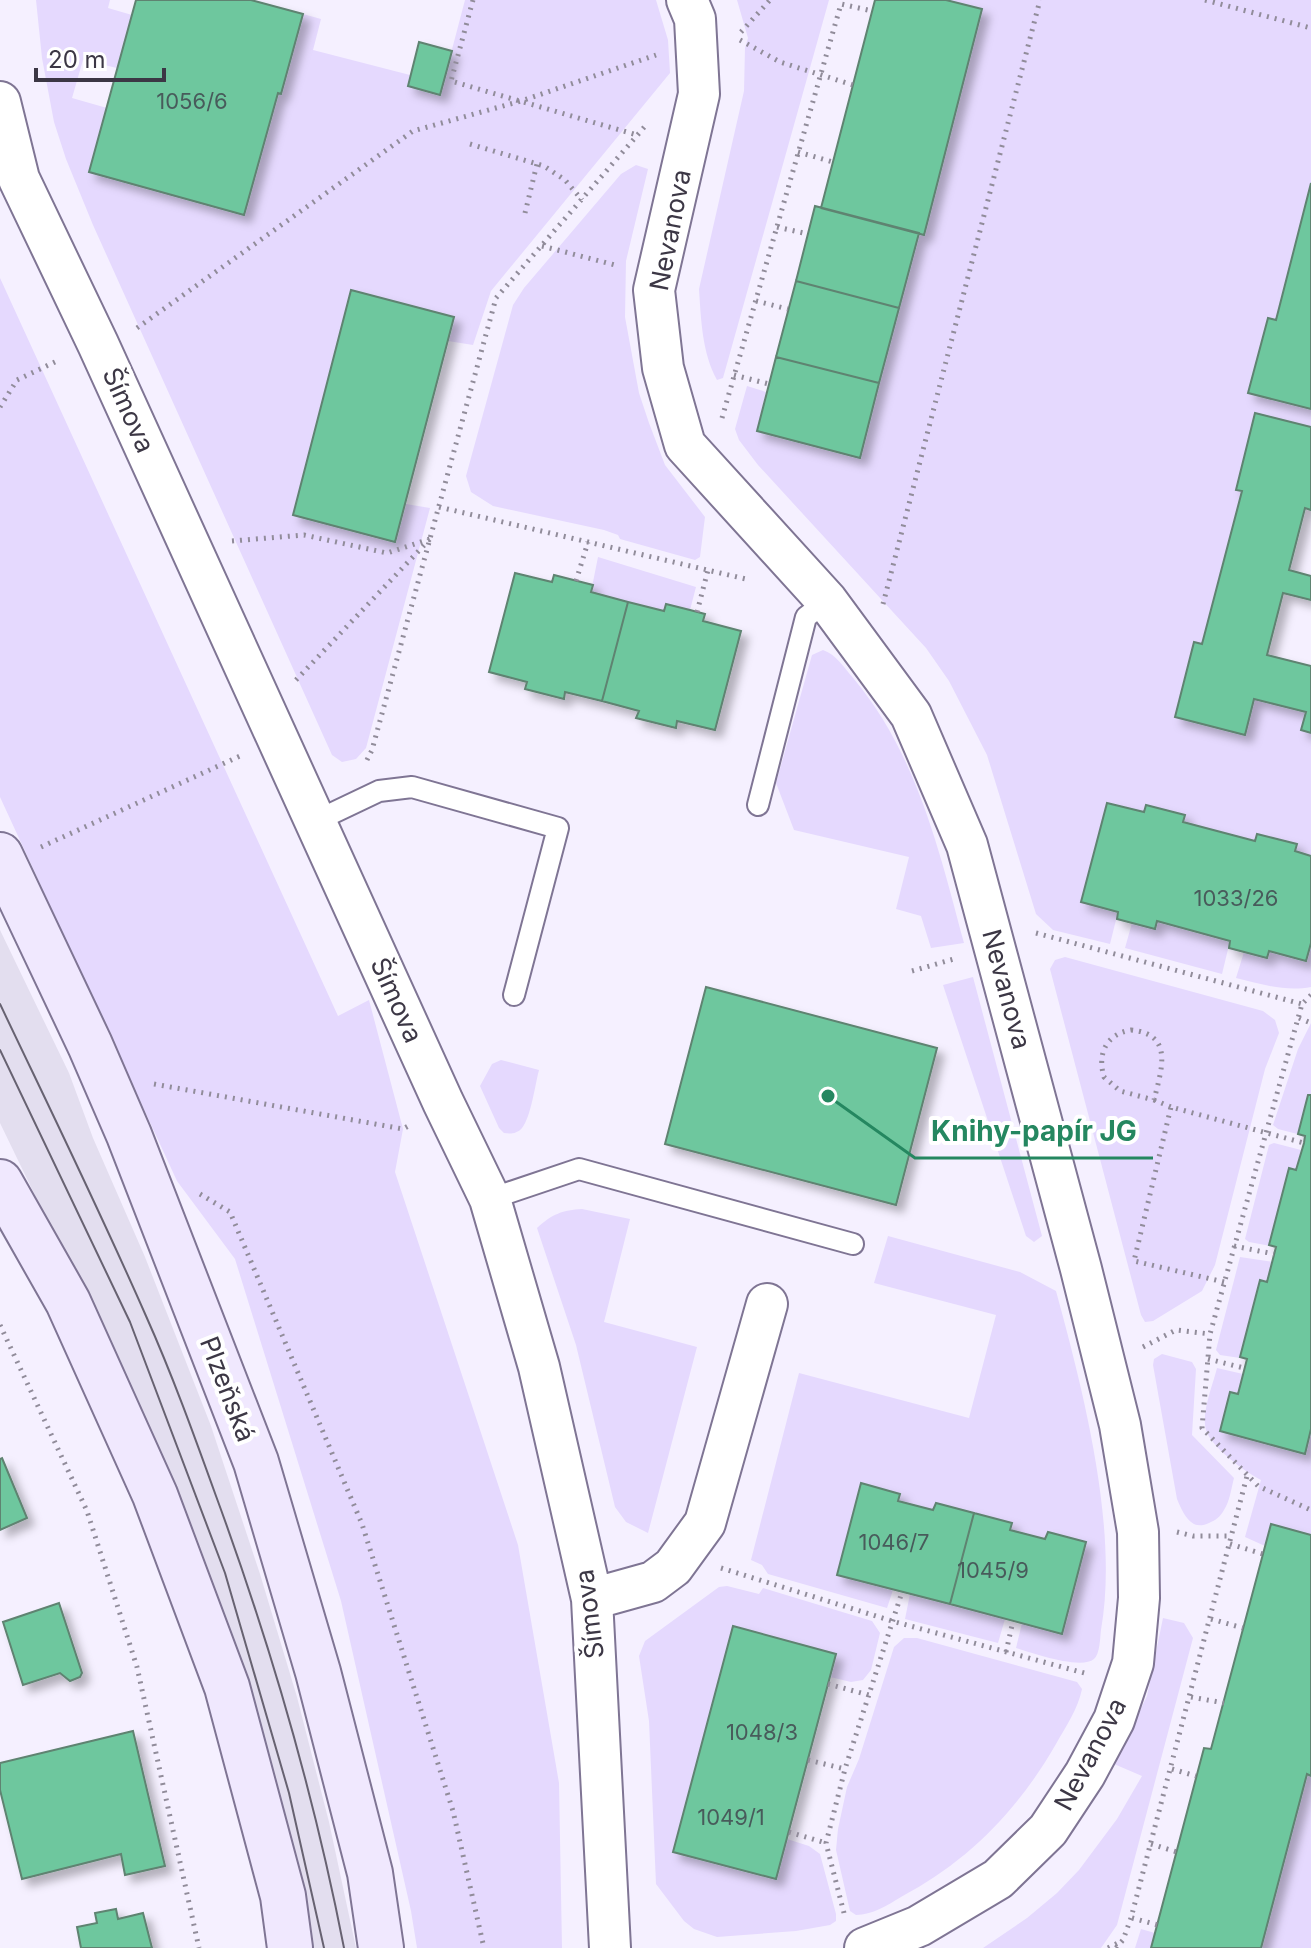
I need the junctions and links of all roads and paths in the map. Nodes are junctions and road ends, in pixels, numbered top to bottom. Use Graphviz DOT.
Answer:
graph roads {
  1 [pos="473,0"];
  2 [pos="687,0"];
  3 [pos="770,0"];
  4 [pos="1040,0"];
  5 [pos="1205,0"];
  6 [pos="872,11"];
  7 [pos="1311,28"];
  8 [pos="741,32"];
  9 [pos="740,40"];
  10 [pos="662,53"];
  11 [pos="820,77"];
  12 [pos="853,85"];
  13 [pos="521,101"];
  14 [pos="0,102"];
  15 [pos="655,114"];
  16 [pos="637,135"];
  17 [pos="470,144"];
  18 [pos="798,152"];
  19 [pos="833,162"];
  20 [pos="537,164"];
  21 [pos="582,200"];
  22 [pos="525,213"];
  23 [pos="777,227"];
  24 [pos="808,234"];
  25 [pos="542,246"];
  26 [pos="634,271"];
  27 [pos="756,301"];
  28 [pos="788,309"];
  29 [pos="131,332"];
  30 [pos="64,358"];
  31 [pos="734,375"];
  32 [pos="769,384"];
  33 [pos="0,407"];
  34 [pos="719,427"];
  35 [pos="439,507"];
  36 [pos="431,539"];
  37 [pos="227,542"];
  38 [pos="588,542"];
  39 [pos="708,570"];
  40 [pos="753,580"];
  41 [pos="576,581"];
  42 [pos="827,601"];
  43 [pos="883,604"];
  44 [pos="697,612"];
  45 [pos="292,684"];
  46 [pos="278,739"];
  47 [pos="366,761"];
  48 [pos="758,805"];
  49 [pos="316,821"];
  50 [pos="20,851"];
  51 [pos="1036,933"];
  52 [pos="965,956"];
  53 [pos="912,971"];
  54 [pos="514,995"];
  55 [pos="1311,995"];
  56 [pos="1302,1004"];
  57 [pos="1299,1018"];
  58 [pos="1311,1023"];
  59 [pos="153,1084"];
  60 [pos="1154,1100"];
  61 [pos="1171,1107"];
  62 [pos="413,1123"];
  63 [pos="1266,1133"];
  64 [pos="1304,1143"];
  65 [pos="0,1182"];
  66 [pos="190,1189"];
  67 [pos="490,1199"];
  68 [pos="853,1244"];
  69 [pos="1234,1246"];
  70 [pos="1274,1254"];
  71 [pos="1224,1282"];
  72 [pos="767,1304"];
  73 [pos="0,1325"];
  74 [pos="1210,1334"];
  75 [pos="1133,1352"];
  76 [pos="1208,1359"];
  77 [pos="1244,1368"];
  78 [pos="1248,1475"];
  79 [pos="1311,1510"];
  80 [pos="1177,1532"];
  81 [pos="1232,1536"];
  82 [pos="1230,1544"];
  83 [pos="1263,1554"];
  84 [pos="721,1567"];
  85 [pos="902,1592"];
  86 [pos="592,1599"];
  87 [pos="1211,1619"];
  88 [pos="892,1621"];
  89 [pos="1013,1621"];
  90 [pos="1243,1628"];
  91 [pos="1006,1652"];
  92 [pos="1091,1675"];
  93 [pos="828,1684"];
  94 [pos="869,1695"];
  95 [pos="1191,1697"];
  96 [pos="1224,1703"];
  97 [pos="808,1760"];
  98 [pos="845,1769"];
  99 [pos="1172,1769"];
  100 [pos="1196,1776"];
  101 [pos="789,1832"];
  102 [pos="826,1843"];
  103 [pos="1151,1844"];
  104 [pos="1177,1852"];
  105 [pos="845,1915"];
  106 [pos="1131,1918"];
  107 [pos="1158,1925"];
  108 [pos="1123,1940"];
  109 [pos="199,1948"];
  110 [pos="290,1948"];
  111 [pos="381,1948"];
  112 [pos="484,1948"];
  113 [pos="610,1948"];
  114 [pos="865,1948"];
  115 [pos="1108,1948"];
  116 [pos="1119,1948"];
  1 -- 13 [label="path"];
  2 -- 42 [label="street, Nevanova"];
  3 -- 8 [label="path"];
  4 -- 43 [label="path"];
  5 -- 7 [label="path"];
  6 -- 11 [label="path"];
  9 -- 11 [label="path"];
  10 -- 13 [label="path"];
  11 -- 12 [label="path"];
  11 -- 18 [label="path"];
  13 -- 16 [label="path"];
  13 -- 29 [label="path"];
  14 -- 46 [label="street, Šímova"];
  15 -- 16 [label="path"];
  16 -- 21 [label="path"];
  17 -- 20 [label="path"];
  18 -- 19 [label="path"];
  18 -- 23 [label="path"];
  20 -- 21 [label="path"];
  20 -- 22 [label="path"];
  21 -- 25 [label="path"];
  23 -- 24 [label="path"];
  23 -- 27 [label="path"];
  25 -- 26 [label="path"];
  25 -- 35 [label="path"];
  27 -- 28 [label="path"];
  27 -- 31 [label="path"];
  30 -- 33 [label="path"];
  31 -- 32 [label="path"];
  31 -- 34 [label="path"];
  35 -- 36 [label="path"];
  35 -- 38 [label="path"];
  36 -- 37 [label="path"];
  36 -- 45 [label="path"];
  36 -- 47 [label="path"];
  38 -- 39 [label="path"];
  38 -- 41 [label="path"];
  39 -- 40 [label="path"];
  39 -- 44 [label="path"];
  42 -- 48 [label="lane"];
  42 -- 114 [label="street, Nevanova"];
  46 -- 49 [label="street, Šímova"];
  46 -- 50 [label="path"];
  49 -- 54 [label="lane"];
  49 -- 67 [label="street, Šímova"];
  50 -- 111 [label="main road, Plzeňská"];
  51 -- 56 [label="path"];
  52 -- 53 [label="path"];
  55 -- 56 [label="path"];
  56 -- 57 [label="path"];
  57 -- 58 [label="path"];
  57 -- 63 [label="path"];
  59 -- 62 [label="path"];
  60 -- 60 [label="path"];
  60 -- 61 [label="path"];
  61 -- 63 [label="path"];
  61 -- 71 [label="path"];
  63 -- 64 [label="path"];
  63 -- 69 [label="path"];
  65 -- 110 [label="main road"];
  66 -- 112 [label="path"];
  67 -- 68 [label="lane"];
  67 -- 86 [label="street, Šímova"];
  69 -- 70 [label="path"];
  69 -- 71 [label="path"];
  71 -- 74 [label="path"];
  72 -- 86 [label="street"];
  73 -- 109 [label="path"];
  74 -- 75 [label="path"];
  74 -- 76 [label="path"];
  76 -- 77 [label="path"];
  76 -- 78 [label="path"];
  78 -- 79 [label="path"];
  78 -- 81 [label="path"];
  80 -- 81 [label="path"];
  81 -- 82 [label="path"];
  82 -- 83 [label="path"];
  82 -- 87 [label="path"];
  84 -- 88 [label="path"];
  85 -- 88 [label="path"];
  86 -- 113 [label="street, Šímova"];
  87 -- 90 [label="path"];
  87 -- 95 [label="path"];
  88 -- 91 [label="path"];
  88 -- 94 [label="path"];
  89 -- 91 [label="path"];
  91 -- 92 [label="path"];
  93 -- 94 [label="path"];
  94 -- 98 [label="path"];
  95 -- 96 [label="path"];
  95 -- 99 [label="path"];
  97 -- 98 [label="path"];
  98 -- 102 [label="path"];
  99 -- 100 [label="path"];
  99 -- 103 [label="path"];
  101 -- 102 [label="path"];
  102 -- 105 [label="path"];
  103 -- 104 [label="path"];
  103 -- 106 [label="path"];
  106 -- 107 [label="path"];
  106 -- 108 [label="path"];
  108 -- 115 [label="path"];
  108 -- 116 [label="path"];
}
